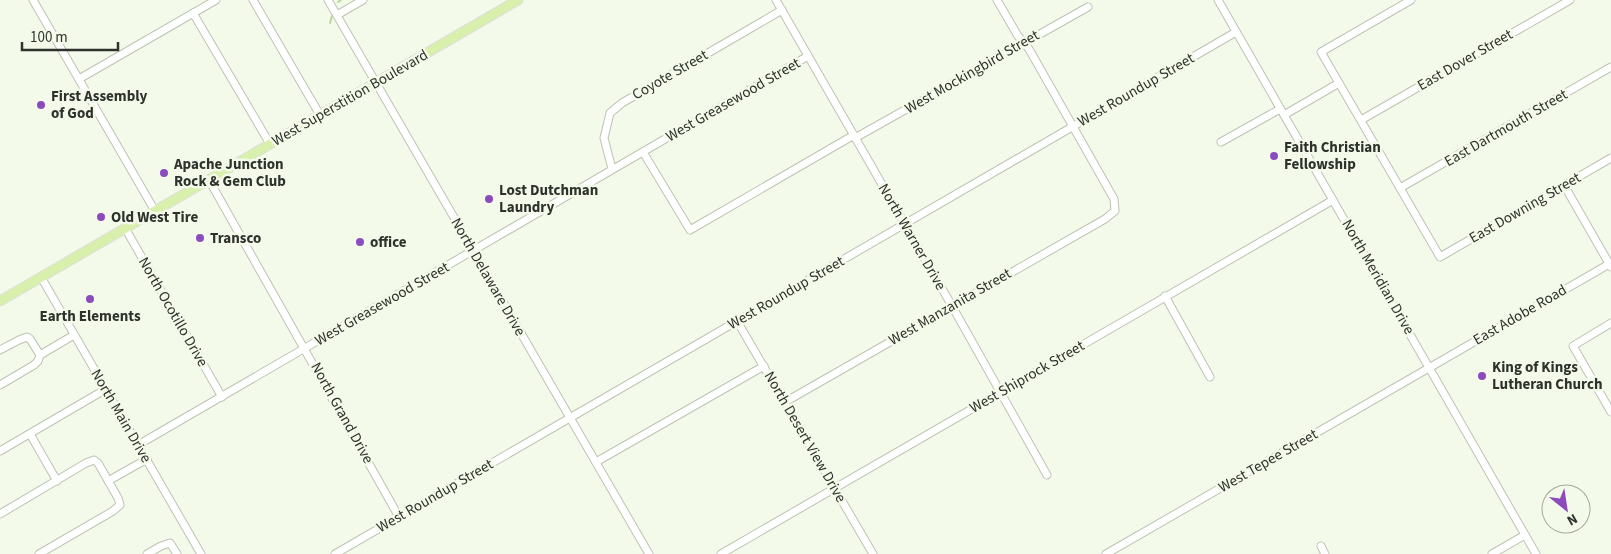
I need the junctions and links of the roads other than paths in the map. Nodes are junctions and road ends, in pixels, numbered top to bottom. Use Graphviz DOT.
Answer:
graph roads {
  1 [pos="33,0"];
  2 [pos="216,0"];
  3 [pos="253,0"];
  4 [pos="328,0"];
  5 [pos="363,0"];
  6 [pos="518,0"];
  7 [pos="776,0"];
  8 [pos="998,0"];
  9 [pos="1218,0"];
  10 [pos="1411,0"];
  11 [pos="1570,0"];
  12 [pos="1088,6"];
  13 [pos="782,10"];
  14 [pos="194,13"];
  15 [pos="337,15"];
  16 [pos="1236,32"];
  17 [pos="1023,42"];
  18 [pos="808,56"];
  19 [pos="1611,68"];
  20 [pos="79,79"];
  21 [pos="376,82"];
  22 [pos="1339,83"];
  23 [pos="1282,112"];
  24 [pos="320,115"];
  25 [pos="1361,120"];
  26 [pos="1073,126"];
  27 [pos="854,136"];
  28 [pos="1221,142"];
  29 [pos="270,144"];
  30 [pos="643,152"];
  31 [pos="1611,158"];
  32 [pos="612,169"];
  33 [pos="209,180"];
  34 [pos="1564,186"];
  35 [pos="1400,188"];
  36 [pos="1333,200"];
  37 [pos="155,211"];
  38 [pos="905,224"];
  39 [pos="125,228"];
  40 [pos="473,251"];
  41 [pos="1610,265"];
  42 [pos="41,277"];
  43 [pos="1165,296"];
  44 [pos="0,301"];
  45 [pos="952,306"];
  46 [pos="737,321"];
  47 [pos="1611,323"];
  48 [pos="74,335"];
  49 [pos="306,349"];
  50 [pos="0,350"];
  51 [pos="40,355"];
  52 [pos="764,366"];
  53 [pos="1430,367"];
  54 [pos="1210,377"];
  55 [pos="0,385"];
  56 [pos="106,389"];
  57 [pos="1001,392"];
  58 [pos="222,396"];
  59 [pos="784,402"];
  60 [pos="1611,412"];
  61 [pos="570,418"];
  62 [pos="30,434"];
  63 [pos="138,445"];
  64 [pos="0,451"];
  65 [pos="146,459"];
  66 [pos="596,462"];
  67 [pos="1047,475"];
  68 [pos="57,480"];
  69 [pos="108,481"];
  70 [pos="834,489"];
  71 [pos="0,514"];
  72 [pos="400,517"];
  73 [pos="1525,535"];
  74 [pos="1320,546"];
  75 [pos="39,554"];
  76 [pos="147,554"];
  77 [pos="177,554"];
  78 [pos="202,554"];
  79 [pos="336,554"];
  80 [pos="649,554"];
  81 [pos="721,554"];
  82 [pos="873,554"];
  83 [pos="1106,554"];
  84 [pos="1325,554"];
  85 [pos="1492,554"];
  86 [pos="1536,554"];
  1 -- 20 [label="street"];
  2 -- 14 [label="street"];
  3 -- 24 [label="street"];
  4 -- 15 [label="street, North Delaware Drive"];
  5 -- 15 [label="street"];
  6 -- 21 [label="main road, West Superstition Boulevard"];
  7 -- 13 [label="street, North Warner Drive"];
  8 -- 17 [label="street"];
  9 -- 16 [label="street, North Meridian Drive"];
  10 -- 22 [label="street"];
  11 -- 25 [label="street, East Dover Street"];
  12 -- 17 [label="street, West Mockingbird Street"];
  13 -- 18 [label="street, North Warner Drive"];
  13 -- 32 [label="street, Coyote Street"];
  14 -- 20 [label="street"];
  14 -- 29 [label="street"];
  15 -- 21 [label="street, North Delaware Drive"];
  16 -- 23 [label="street, North Meridian Drive"];
  16 -- 26 [label="street, West Roundup Street"];
  17 -- 26 [label="street"];
  17 -- 27 [label="street, West Mockingbird Street"];
  18 -- 27 [label="street, North Warner Drive"];
  18 -- 30 [label="street, West Greasewood Street"];
  19 -- 35 [label="street, East Dartmouth Street"];
  20 -- 37 [label="street"];
  21 -- 24 [label="main road, West Superstition Boulevard"];
  21 -- 40 [label="street, North Delaware Drive"];
  22 -- 23 [label="street"];
  22 -- 25 [label="street"];
  23 -- 28 [label="street"];
  23 -- 36 [label="street, North Meridian Drive"];
  24 -- 29 [label="main road, West Superstition Boulevard"];
  25 -- 35 [label="street"];
  26 -- 38 [label="street, West Roundup Street"];
  26 -- 45 [label="street, West Manzanita Street"];
  27 -- 30 [label="street, West Mockingbird Street"];
  27 -- 38 [label="street, North Warner Drive"];
  29 -- 33 [label="main road, West Superstition Boulevard"];
  30 -- 32 [label="street, West Greasewood Street"];
  31 -- 34 [label="street, East Downing Street"];
  32 -- 40 [label="street, West Greasewood Street"];
  33 -- 37 [label="main road, West Superstition Boulevard"];
  33 -- 49 [label="street, North Grand Drive"];
  34 -- 35 [label="street, East Downing Street"];
  34 -- 41 [label="street"];
  36 -- 43 [label="street, West Shiprock Street"];
  36 -- 53 [label="street, North Meridian Drive"];
  37 -- 39 [label="main road, West Superstition Boulevard"];
  38 -- 45 [label="street, North Warner Drive"];
  38 -- 46 [label="street, West Roundup Street"];
  39 -- 42 [label="main road, West Superstition Boulevard"];
  39 -- 58 [label="street, North Ocotillo Drive"];
  40 -- 49 [label="street, West Greasewood Street"];
  40 -- 61 [label="street, North Delaware Drive"];
  41 -- 53 [label="street, East Adobe Road"];
  42 -- 44 [label="main road, West Superstition Boulevard"];
  42 -- 48 [label="street, North Main Drive"];
  43 -- 54 [label="street"];
  43 -- 57 [label="street, West Shiprock Street"];
  45 -- 57 [label="street, North Warner Drive"];
  45 -- 59 [label="street, West Manzanita Street"];
  46 -- 52 [label="street, North Desert View Drive"];
  46 -- 61 [label="street, West Roundup Street"];
  47 -- 60 [label="street"];
  48 -- 51 [label="street"];
  48 -- 56 [label="street, North Main Drive"];
  49 -- 58 [label="street, West Greasewood Street"];
  49 -- 72 [label="street, North Grand Drive"];
  50 -- 51 [label="street"];
  51 -- 55 [label="street"];
  52 -- 59 [label="street, North Desert View Drive"];
  52 -- 66 [label="street"];
  53 -- 73 [label="street, North Meridian Drive"];
  53 -- 83 [label="street, West Tepee Street"];
  56 -- 62 [label="street"];
  56 -- 63 [label="street, North Main Drive"];
  57 -- 67 [label="street, North Warner Drive"];
  57 -- 70 [label="street, West Shiprock Street"];
  58 -- 63 [label="street, West Greasewood Street"];
  59 -- 70 [label="street, North Desert View Drive"];
  61 -- 66 [label="street, North Delaware Drive"];
  61 -- 72 [label="street, West Roundup Street"];
  62 -- 64 [label="street"];
  62 -- 68 [label="street"];
  63 -- 65 [label="street, North Main Drive"];
  65 -- 69 [label="street"];
  65 -- 78 [label="street, North Main Drive"];
  66 -- 80 [label="street, North Delaware Drive"];
  68 -- 69 [label="street"];
  68 -- 71 [label="street"];
  69 -- 75 [label="street"];
  70 -- 81 [label="street, West Shiprock Street"];
  70 -- 82 [label="street, North Desert View Drive"];
  72 -- 79 [label="street, West Roundup Street"];
  73 -- 85 [label="street"];
  73 -- 86 [label="street, North Meridian Drive"];
  74 -- 84 [label="street"];
  76 -- 77 [label="street"];
}
